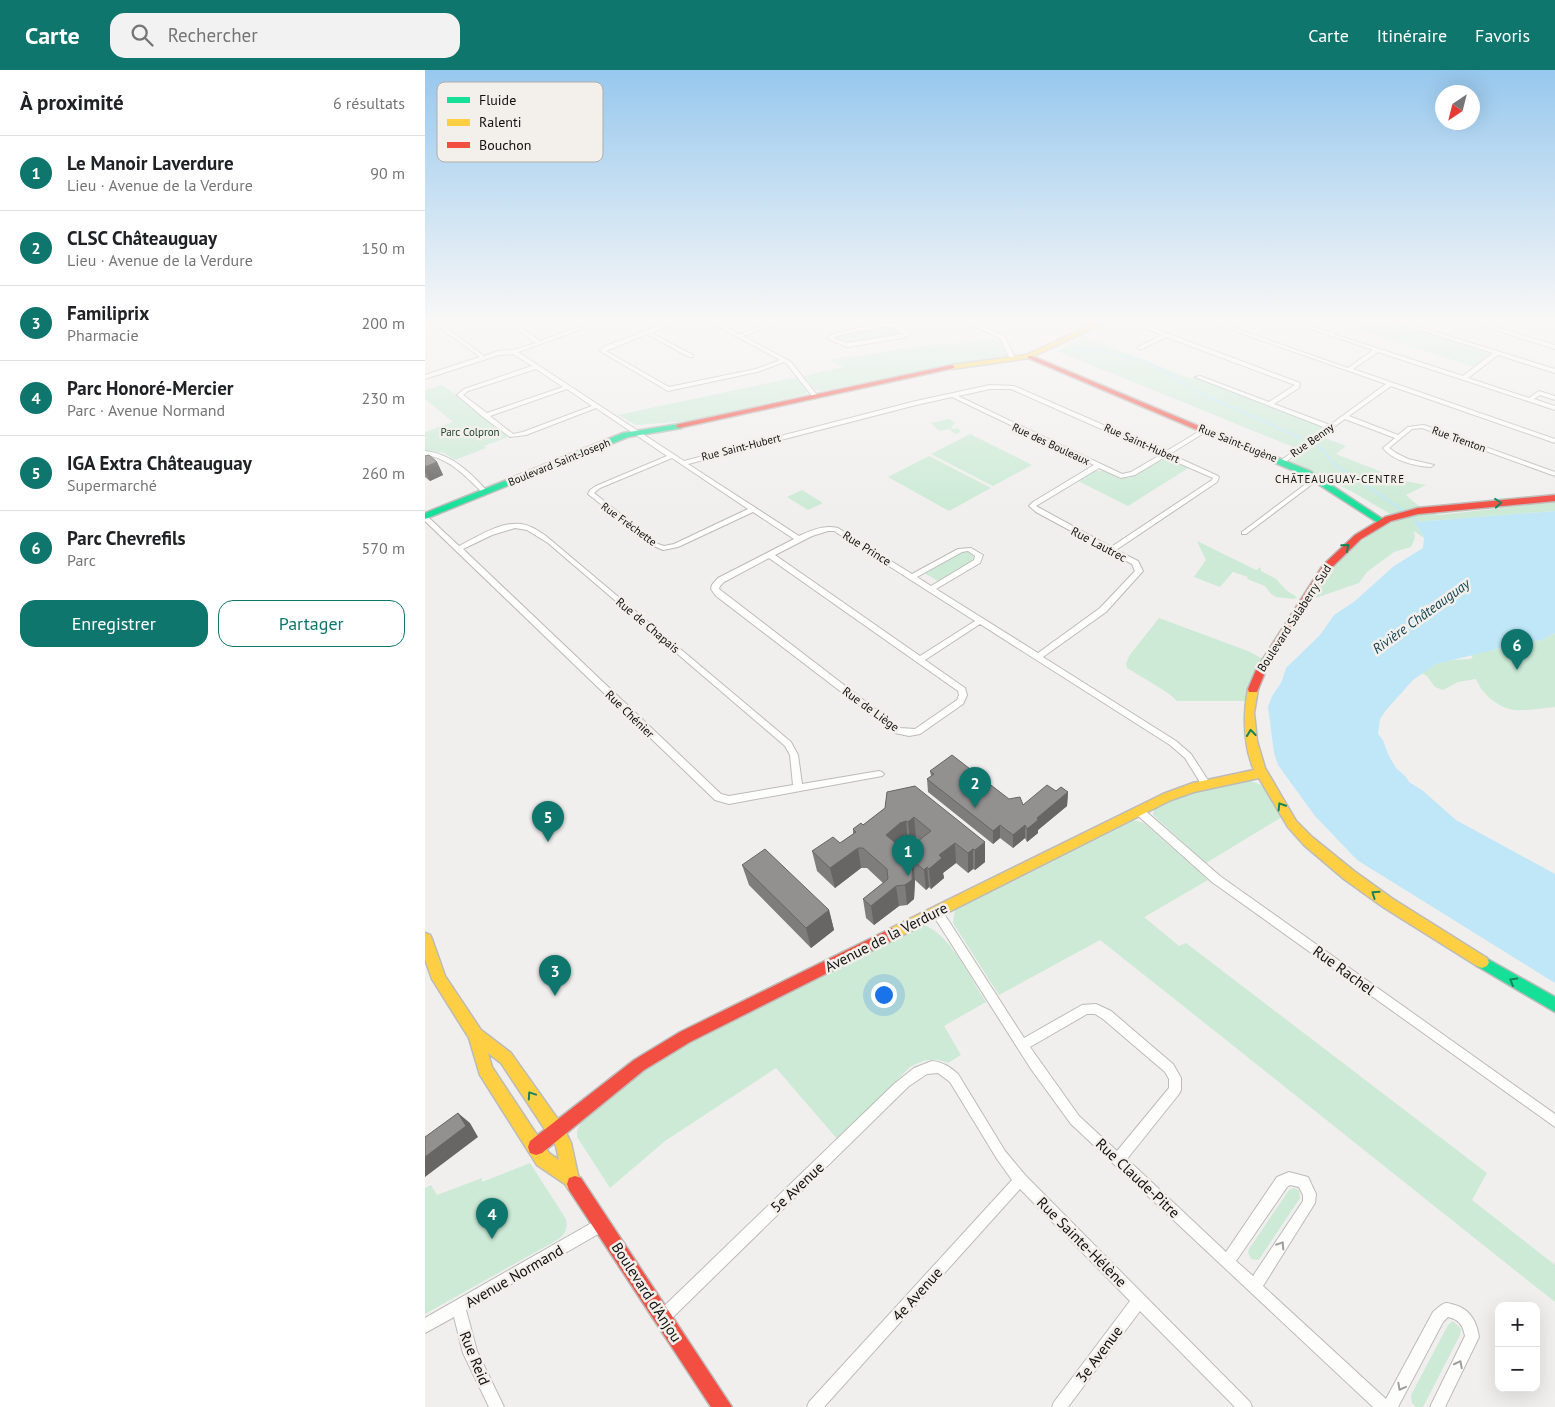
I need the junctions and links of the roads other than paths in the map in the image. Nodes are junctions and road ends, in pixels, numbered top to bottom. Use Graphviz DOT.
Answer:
graph roads {
  1 [pos="489,383"];
  2 [pos="561,383"];
  3 [pos="658,383"];
  4 [pos="694,383"];
  5 [pos="805,383"];
  6 [pos="870,383"];
  7 [pos="1093,383"];
  8 [pos="1215,383"];
  9 [pos="1296,383"];
  10 [pos="1480,383"];
  11 [pos="1390,384"];
  12 [pos="567,387"];
  13 [pos="814,395"];
  14 [pos="952,395"];
  15 [pos="1555,398"];
  16 [pos="1530,400"];
  17 [pos="1270,404"];
  18 [pos="597,406"];
  19 [pos="1555,408"];
  20 [pos="485,416"];
  21 [pos="1345,417"];
  22 [pos="1331,427"];
  23 [pos="1205,430"];
  24 [pos="635,431"];
  25 [pos="1399,437"];
  26 [pos="1555,441"];
  27 [pos="425,453"];
  28 [pos="1165,454"];
  29 [pos="672,456"];
  30 [pos="1282,462"];
  31 [pos="683,463"];
  32 [pos="1431,465"];
  33 [pos="1097,466"];
  34 [pos="1555,474"];
  35 [pos="1319,479"];
  36 [pos="483,489"];
  37 [pos="1555,498"];
  38 [pos="425,508"];
  39 [pos="753,509"];
  40 [pos="425,517"];
  41 [pos="1383,522"];
  42 [pos="1244,533"];
  43 [pos="800,540"];
  44 [pos="458,549"];
  45 [pos="1111,550"];
  46 [pos="770,555"];
  47 [pos="913,577"];
  48 [pos="932,589"];
  49 [pos="981,620"];
  50 [pos="1038,657"];
  51 [pos="920,660"];
  52 [pos="1261,773"];
  53 [pos="879,774"];
  54 [pos="1206,784"];
  55 [pos="798,788"];
  56 [pos="1139,811"];
  57 [pos="937,912"];
  58 [pos="425,939"];
  59 [pos="425,968"];
  60 [pos="439,979"];
  61 [pos="1555,1005"];
  62 [pos="476,1035"];
  63 [pos="1022,1045"];
  64 [pos="935,1066"];
  65 [pos="1555,1121"];
  66 [pos="555,1131"];
  67 [pos="536,1147"];
  68 [pos="1119,1160"];
  69 [pos="571,1178"];
  70 [pos="1020,1180"];
  71 [pos="602,1224"];
  72 [pos="1227,1261"];
  73 [pos="1255,1286"];
  74 [pos="1139,1300"];
  75 [pos="458,1308"];
  76 [pos="663,1317"];
  77 [pos="425,1326"];
  78 [pos="497,1407"];
  79 [pos="722,1407"];
  80 [pos="814,1407"];
  81 [pos="1059,1407"];
  82 [pos="1245,1407"];
  83 [pos="1384,1407"];
  84 [pos="1390,1407"];
  85 [pos="1437,1407"];
  1 -- 20 [label="street"];
  2 -- 12 [label="street"];
  3 -- 4 [label="street"];
  5 -- 13 [label="street"];
  6 -- 13 [label="street, Boulevard Saint-Joseph"];
  7 -- 23 [label="street, Rue Saint-Eugène"];
  8 -- 17 [label="street"];
  9 -- 17 [label="street"];
  10 -- 16 [label="street"];
  11 -- 21 [label="street, Rue Benny"];
  11 -- 26 [label="street"];
  12 -- 18 [label="street"];
  12 -- 20 [label="street"];
  13 -- 24 [label="street, Boulevard Saint-Joseph"];
  14 -- 28 [label="street, Rue Saint-Hubert"];
  14 -- 31 [label="street, Rue Saint-Hubert"];
  14 -- 33 [label="street, Rue des Bouleaux"];
  15 -- 16 [label="street"];
  16 -- 19 [label="street"];
  17 -- 22 [label="street"];
  18 -- 20 [label="street"];
  18 -- 24 [label="street"];
  21 -- 22 [label="street, Rue Benny"];
  21 -- 25 [label="street"];
  22 -- 30 [label="street, Rue Benny"];
  23 -- 28 [label="street"];
  23 -- 30 [label="street, Rue Saint-Eugène"];
  24 -- 29 [label="street"];
  24 -- 36 [label="street, Boulevard Saint-Joseph"];
  25 -- 32 [label="street"];
  25 -- 34 [label="street, Rue Trenton"];
  27 -- 36 [label="street"];
  28 -- 33 [label="street, Rue des Bouleaux"];
  28 -- 45 [label="street, Rue Saint-Hubert"];
  29 -- 31 [label="street"];
  29 -- 39 [label="street, Rue Fréchette"];
  30 -- 35 [label="street, Rue Saint-Eugène"];
  31 -- 39 [label="street"];
  33 -- 45 [label="street, Rue Lautrec"];
  35 -- 41 [label="street, Rue Saint-Eugène"];
  35 -- 42 [label="street"];
  36 -- 38 [label="street, Boulevard Saint-Joseph"];
  36 -- 40 [label="street, Boulevard Saint-Joseph"];
  41 -- 37 [label="street, Boulevard Salaberry Sud, one-way"];
  39 -- 43 [label="street"];
  40 -- 44 [label="street, Rue Chénier"];
  52 -- 41 [label="street, Boulevard Salaberry Sud, one-way"];
  43 -- 46 [label="street, Rue de Liège"];
  43 -- 47 [label="street, Rue Prince"];
  44 -- 55 [label="street, Rue Chénier"];
  44 -- 55 [label="street, Rue de Chapais"];
  45 -- 50 [label="street, Rue Lautrec"];
  46 -- 51 [label="street, Rue de Liège"];
  46 -- 51 [label="street, Rue de Liège"];
  47 -- 48 [label="street, Rue Prince"];
  47 -- 48 [label="street"];
  48 -- 49 [label="street, Rue Prince"];
  49 -- 50 [label="street, Rue Prince"];
  49 -- 51 [label="street"];
  50 -- 54 [label="street, Rue Prince"];
  52 -- 54 [label="street, Avenue de la Verdure"];
  61 -- 52 [label="street, Boulevard Salaberry Sud, one-way"];
  53 -- 55 [label="street, Rue Chénier"];
  54 -- 56 [label="street, Avenue de la Verdure"];
  56 -- 57 [label="street, Avenue de la Verdure"];
  56 -- 65 [label="street, Rue Rachel"];
  57 -- 63 [label="street, Rue Claude-Pitre"];
  57 -- 66 [label="street, Avenue de la Verdure"];
  58 -- 60 [label="street, Boulevard d'Anjou"];
  59 -- 60 [label="street, Boulevard d'Anjou"];
  60 -- 62 [label="street, Boulevard d'Anjou"];
  66 -- 62 [label="street, Boulevard d'Anjou, one-way"];
  62 -- 67 [label="street, Boulevard d'Anjou"];
  63 -- 68 [label="street, Rue Claude-Pitre"];
  63 -- 68 [label="street"];
  64 -- 70 [label="street, Rue Sainte-Hélène"];
  64 -- 76 [label="street, 5e Avenue"];
  66 -- 67 [label="street, Avenue de la Verdure"];
  66 -- 69 [label="street, Boulevard d'Anjou"];
  67 -- 69 [label="street, Boulevard d'Anjou"];
  68 -- 72 [label="street, Rue Claude-Pitre"];
  69 -- 71 [label="street, Boulevard d'Anjou"];
  70 -- 74 [label="street, Rue Sainte-Hélène"];
  70 -- 80 [label="street, 4e Avenue"];
  71 -- 75 [label="street, Avenue Normand"];
  71 -- 76 [label="street, Boulevard d'Anjou"];
  72 -- 73 [label="street, Rue Claude-Pitre"];
  73 -- 72 [label="street, one-way"];
  73 -- 83 [label="street, Rue Claude-Pitre"];
  74 -- 81 [label="street, 3e Avenue"];
  74 -- 82 [label="street, Rue Sainte-Hélène"];
  75 -- 77 [label="street, Avenue Normand"];
  75 -- 78 [label="street, Rue Reid"];
  76 -- 79 [label="street, Boulevard d'Anjou"];
  85 -- 84 [label="street, one-way"];
}
